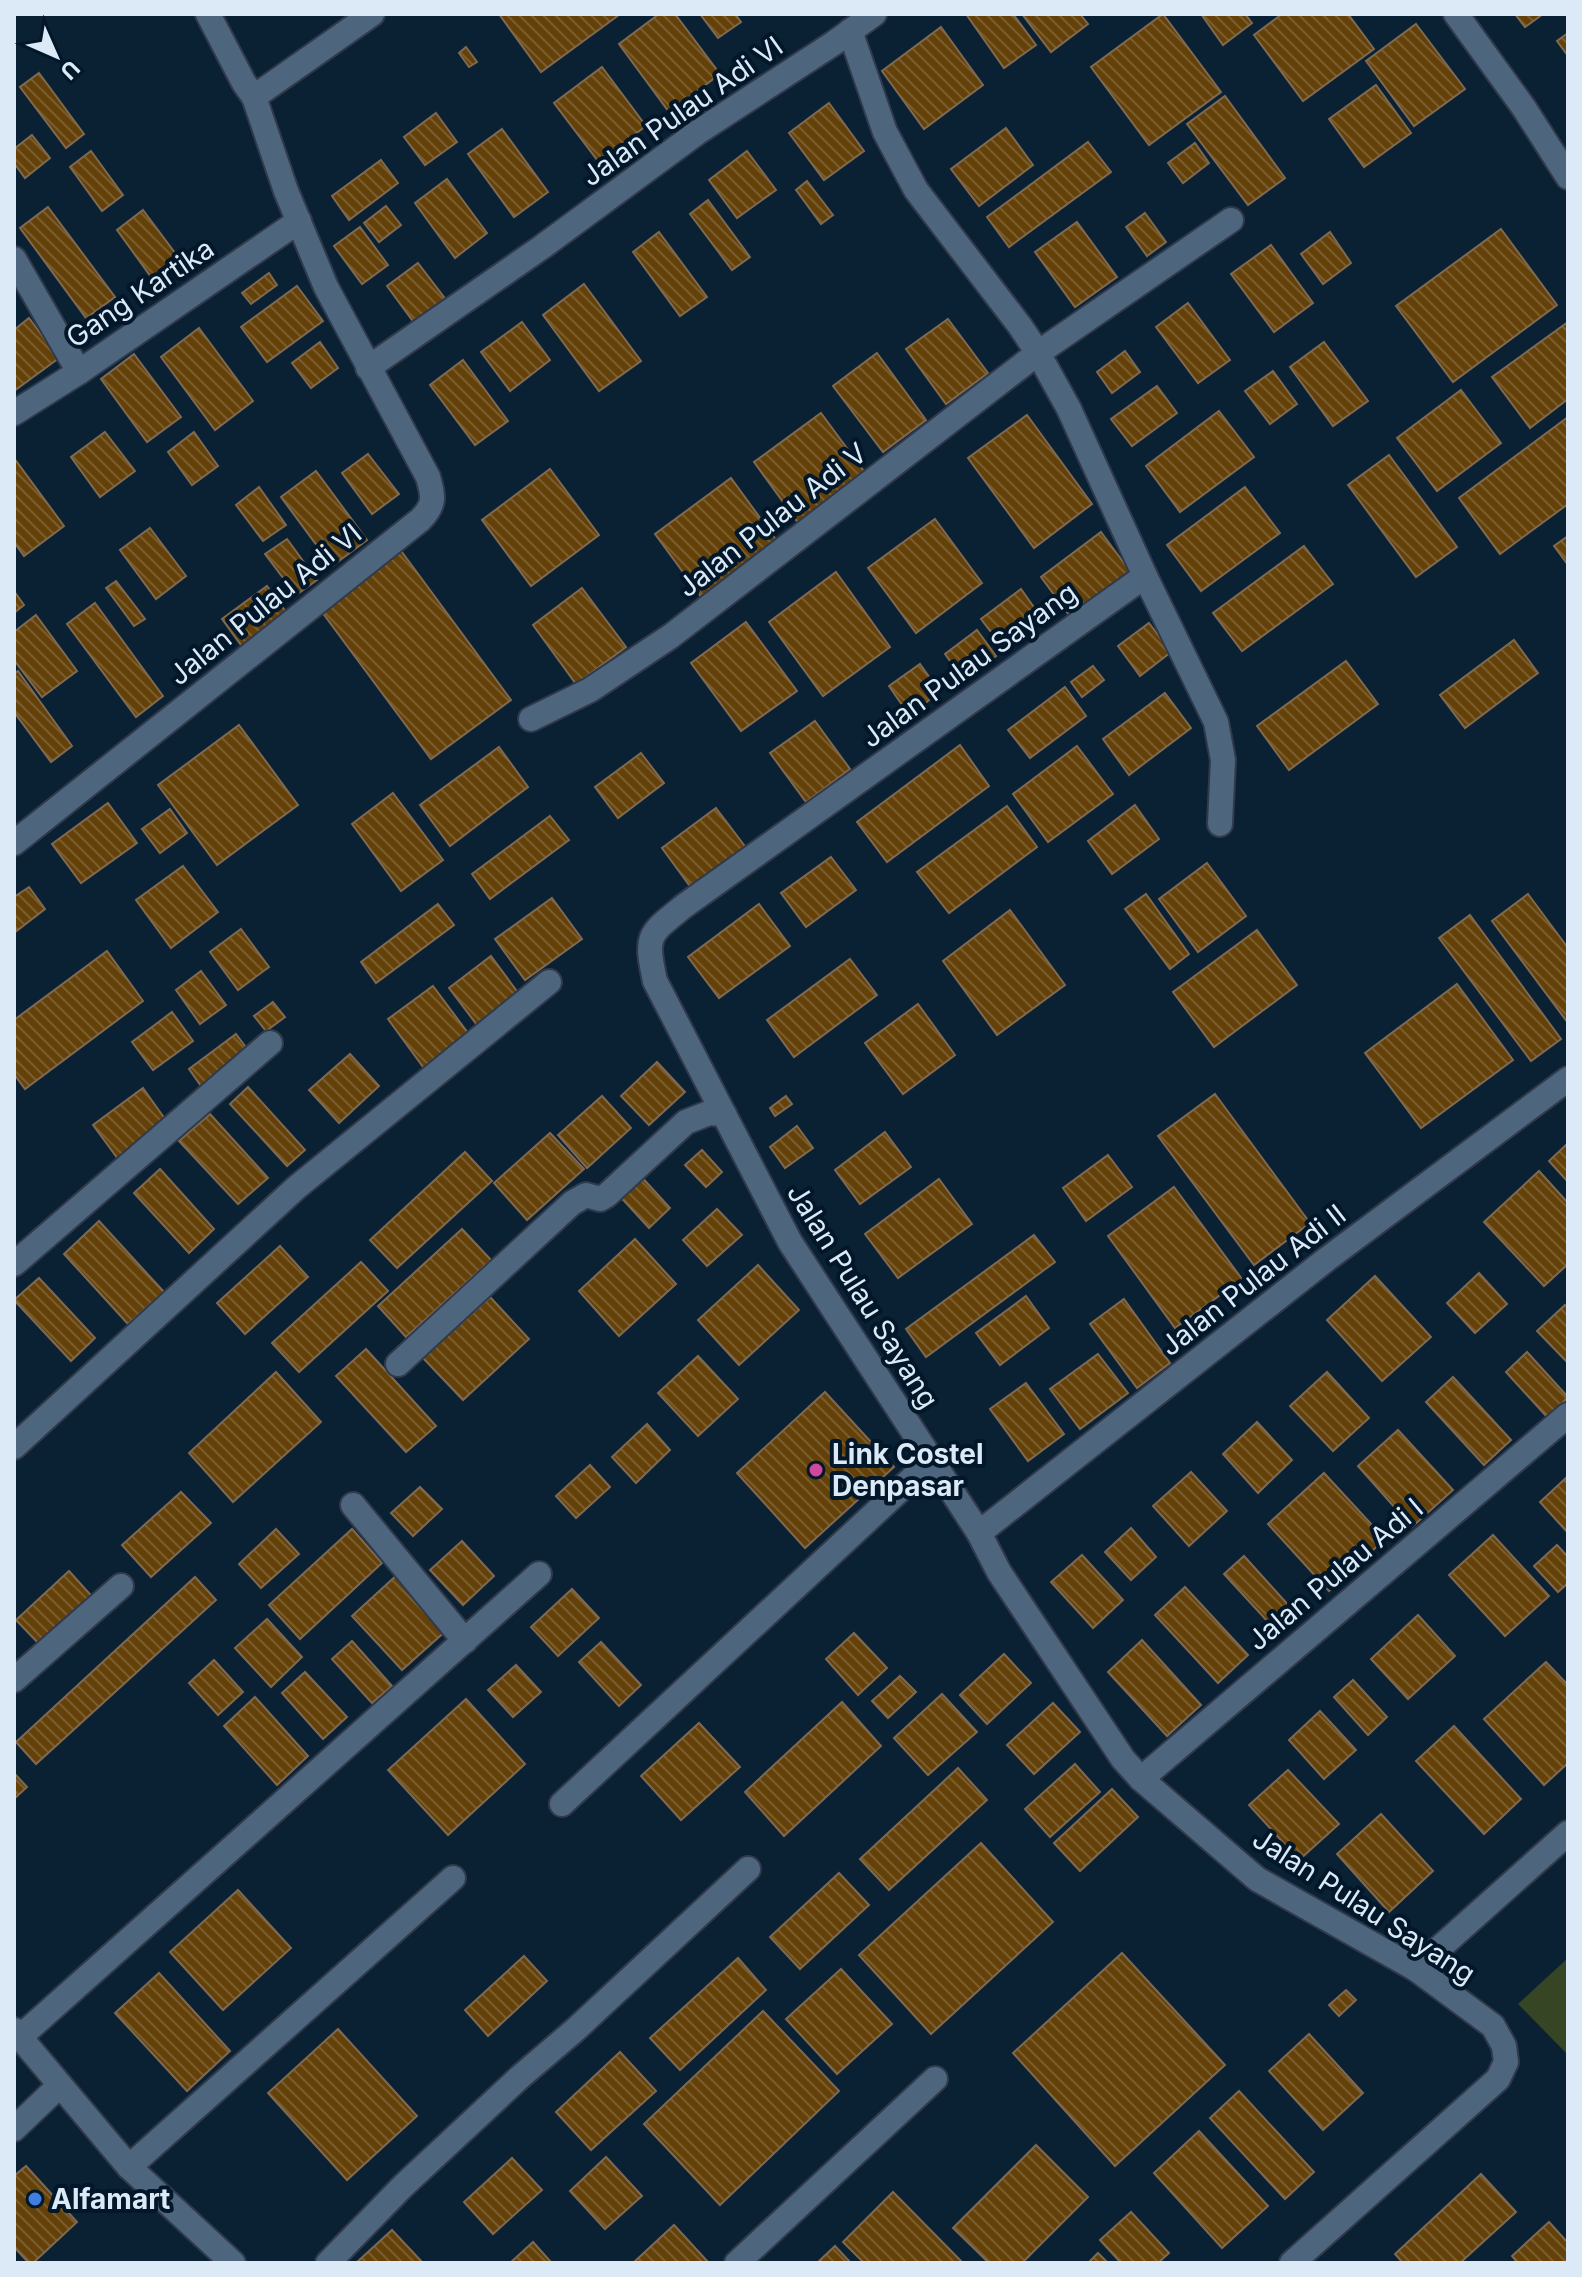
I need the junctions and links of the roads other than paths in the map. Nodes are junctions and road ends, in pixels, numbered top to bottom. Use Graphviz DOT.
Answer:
graph roads {
  1 [pos="208,14"];
  2 [pos="372,14"];
  3 [pos="874,14"];
  4 [pos="1456,14"];
  5 [pos="850,31"];
  6 [pos="254,97"];
  7 [pos="1568,177"];
  8 [pos="1231,220"];
  9 [pos="299,221"];
  10 [pos="14,259"];
  11 [pos="1038,353"];
  12 [pos="368,368"];
  13 [pos="79,372"];
  14 [pos="14,413"];
  15 [pos="1145,576"];
  16 [pos="531,719"];
  17 [pos="1220,824"];
  18 [pos="14,843"];
  19 [pos="549,982"];
  20 [pos="270,1043"];
  21 [pos="1568,1079"];
  22 [pos="724,1114"];
  23 [pos="14,1264"];
  24 [pos="398,1364"];
  25 [pos="1568,1415"];
  26 [pos="14,1447"];
  27 [pos="931,1461"];
  28 [pos="353,1505"];
  29 [pos="979,1533"];
  30 [pos="539,1574"];
  31 [pos="121,1586"];
  32 [pos="465,1641"];
  33 [pos="14,1680"];
  34 [pos="1141,1779"];
  35 [pos="562,1804"];
  36 [pos="1568,1833"];
  37 [pos="748,1869"];
  38 [pos="453,1878"];
  39 [pos="1416,1969"];
  40 [pos="17,2033"];
  41 [pos="935,2079"];
  42 [pos="60,2085"];
  43 [pos="14,2129"];
  44 [pos="129,2167"];
  45 [pos="233,2263"];
  46 [pos="328,2263"];
  47 [pos="737,2263"];
  48 [pos="1292,2263"];
  1 -- 6 [label="street, Jalan Pulau Adi VI"];
  2 -- 6 [label="street"];
  3 -- 5 [label="street, Jalan Pulau Adi VI"];
  4 -- 7 [label="street"];
  5 -- 11 [label="street"];
  5 -- 12 [label="street, Jalan Pulau Adi VI"];
  6 -- 9 [label="street, Jalan Pulau Adi VI"];
  8 -- 11 [label="street, Jalan Pulau Adi V"];
  9 -- 12 [label="street, Jalan Pulau Adi VI"];
  9 -- 13 [label="street, Gang Kartika"];
  10 -- 13 [label="street"];
  11 -- 15 [label="street"];
  11 -- 16 [label="street, Jalan Pulau Adi V"];
  12 -- 18 [label="street, Jalan Pulau Adi VI"];
  13 -- 14 [label="street, Gang Kartika"];
  15 -- 17 [label="street"];
  15 -- 22 [label="street, Jalan Pulau Sayang"];
  19 -- 26 [label="street"];
  20 -- 23 [label="street"];
  21 -- 29 [label="street, Jalan Pulau Adi II"];
  22 -- 24 [label="street"];
  22 -- 27 [label="street, Jalan Pulau Sayang"];
  25 -- 34 [label="street, Jalan Pulau Adi I"];
  27 -- 29 [label="street, Jalan Pulau Sayang"];
  27 -- 35 [label="street"];
  28 -- 32 [label="street"];
  29 -- 34 [label="street, Jalan Pulau Sayang"];
  30 -- 32 [label="street"];
  31 -- 33 [label="street"];
  32 -- 40 [label="street"];
  34 -- 39 [label="street, Jalan Pulau Sayang"];
  36 -- 39 [label="street"];
  37 -- 46 [label="street"];
  38 -- 44 [label="street"];
  39 -- 48 [label="street, Jalan Pulau Sayang"];
  40 -- 42 [label="street"];
  41 -- 47 [label="street"];
  42 -- 43 [label="street"];
  42 -- 44 [label="street"];
  44 -- 45 [label="street"];
}
